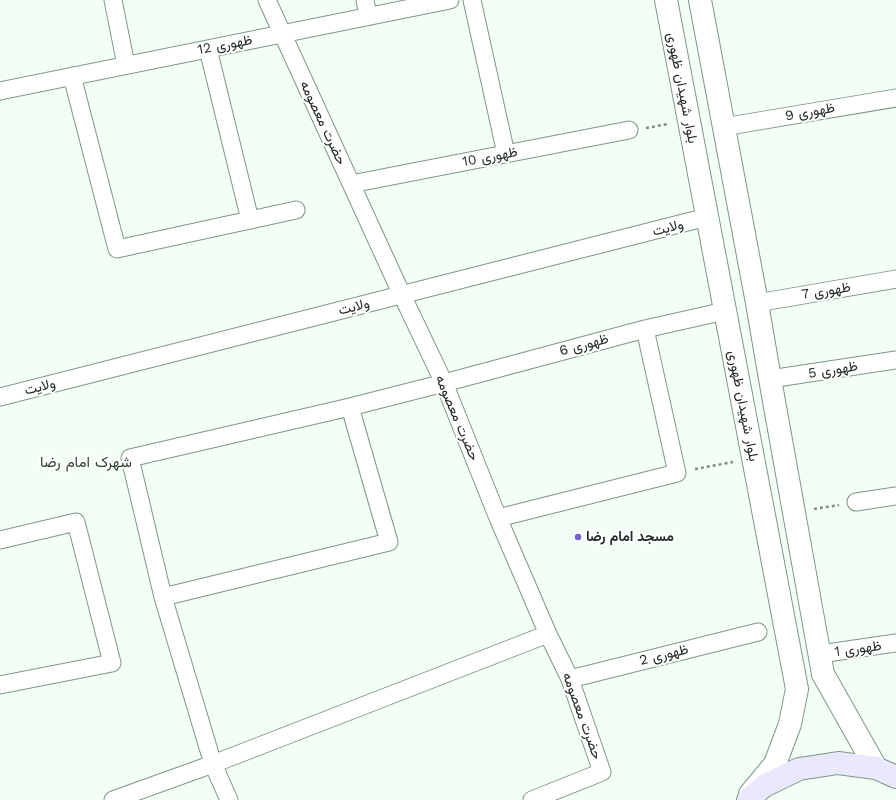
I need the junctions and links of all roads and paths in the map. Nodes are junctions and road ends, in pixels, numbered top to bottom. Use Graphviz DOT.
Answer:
graph roads {
  1 [pos="113,0"];
  2 [pos="268,0"];
  3 [pos="365,0"];
  4 [pos="450,0"];
  5 [pos="472,0"];
  6 [pos="666,0"];
  7 [pos="700,0"];
  8 [pos="368,16"];
  9 [pos="282,34"];
  10 [pos="208,49"];
  11 [pos="126,65"];
  12 [pos="72,76"];
  13 [pos="0,91"];
  14 [pos="896,98"];
  15 [pos="689,121"];
  16 [pos="723,127"];
  17 [pos="629,130"];
  18 [pos="506,154"];
  19 [pos="351,184"];
  20 [pos="296,210"];
  21 [pos="707,218"];
  22 [pos="250,220"];
  23 [pos="896,280"];
  24 [pos="402,295"];
  25 [pos="757,303"];
  26 [pos="725,311"];
  27 [pos="645,329"];
  28 [pos="896,360"];
  29 [pos="770,379"];
  30 [pos="444,383"];
  31 [pos="0,397"];
  32 [pos="350,407"];
  33 [pos="753,458"];
  34 [pos="677,472"];
  35 [pos="896,496"];
  36 [pos="856,502"];
  37 [pos="794,513"];
  38 [pos="498,518"];
  39 [pos="0,540"];
  40 [pos="163,597"];
  41 [pos="758,632"];
  42 [pos="548,634"];
  43 [pos="896,643"];
  44 [pos="822,664"];
  45 [pos="570,679"];
  46 [pos="796,680"];
  47 [pos="0,685"];
  48 [pos="213,764"];
  49 [pos="876,768"];
  50 [pos="896,777"];
  51 [pos="137,796"];
  52 [pos="113,800"];
  53 [pos="230,800"];
  54 [pos="532,800"];
  55 [pos="745,800"];
  56 [pos="748,800"];
  1 -- 11 [label="street"];
  2 -- 9 [label="street, حضرت معصومه"];
  3 -- 8 [label="street"];
  4 -- 8 [label="street, ظهوری 12"];
  5 -- 18 [label="street"];
  6 -- 15 [label="street, بلوار شهیدان ظهوری"];
  7 -- 16 [label="street"];
  8 -- 9 [label="street, ظهوری 12"];
  9 -- 10 [label="street, ظهوری 12"];
  9 -- 19 [label="street, حضرت معصومه"];
  10 -- 11 [label="street, ظهوری 12"];
  10 -- 22 [label="street"];
  11 -- 12 [label="street, ظهوری 12"];
  12 -- 13 [label="street, ظهوری 12"];
  12 -- 22 [label="street"];
  14 -- 16 [label="street, ظهوری 9"];
  15 -- 17 [label="path"];
  15 -- 21 [label="street, بلوار شهیدان ظهوری"];
  16 -- 25 [label="street"];
  17 -- 18 [label="street, ظهوری 10"];
  18 -- 19 [label="street, ظهوری 10"];
  19 -- 24 [label="street, حضرت معصومه"];
  20 -- 22 [label="street"];
  21 -- 24 [label="street, ولایت"];
  21 -- 26 [label="street, بلوار شهیدان ظهوری"];
  23 -- 25 [label="street, ظهوری 7"];
  24 -- 30 [label="street, حضرت معصومه"];
  24 -- 31 [label="street, ولایت"];
  25 -- 29 [label="street"];
  26 -- 27 [label="street, ظهوری 6"];
  26 -- 33 [label="street, بلوار شهیدان ظهوری"];
  27 -- 30 [label="street, ظهوری 6"];
  27 -- 34 [label="street"];
  28 -- 29 [label="street, ظهوری 5"];
  29 -- 37 [label="street"];
  30 -- 32 [label="street, ظهوری 6"];
  30 -- 38 [label="street, حضرت معصومه"];
  32 -- 40 [label="street, ظهوری 6"];
  32 -- 40 [label="street"];
  33 -- 34 [label="path"];
  33 -- 46 [label="street, بلوار شهیدان ظهوری"];
  34 -- 38 [label="street"];
  35 -- 36 [label="street"];
  36 -- 37 [label="path"];
  37 -- 44 [label="street"];
  38 -- 42 [label="street, حضرت معصومه"];
  39 -- 47 [label="street"];
  40 -- 48 [label="street"];
  41 -- 45 [label="street, ظهوری 2"];
  42 -- 45 [label="street, حضرت معصومه"];
  42 -- 48 [label="street"];
  43 -- 44 [label="street, ظهوری 1"];
  44 -- 46 [label="street"];
  44 -- 49 [label="street"];
  45 -- 54 [label="street, حضرت معصومه"];
  46 -- 55 [label="street, بلوار شهیدان ظهوری"];
  48 -- 51 [label="street"];
  48 -- 53 [label="street"];
  49 -- 50 [label="main road"];
  49 -- 56 [label="main road"];
  51 -- 52 [label="street"];
}
